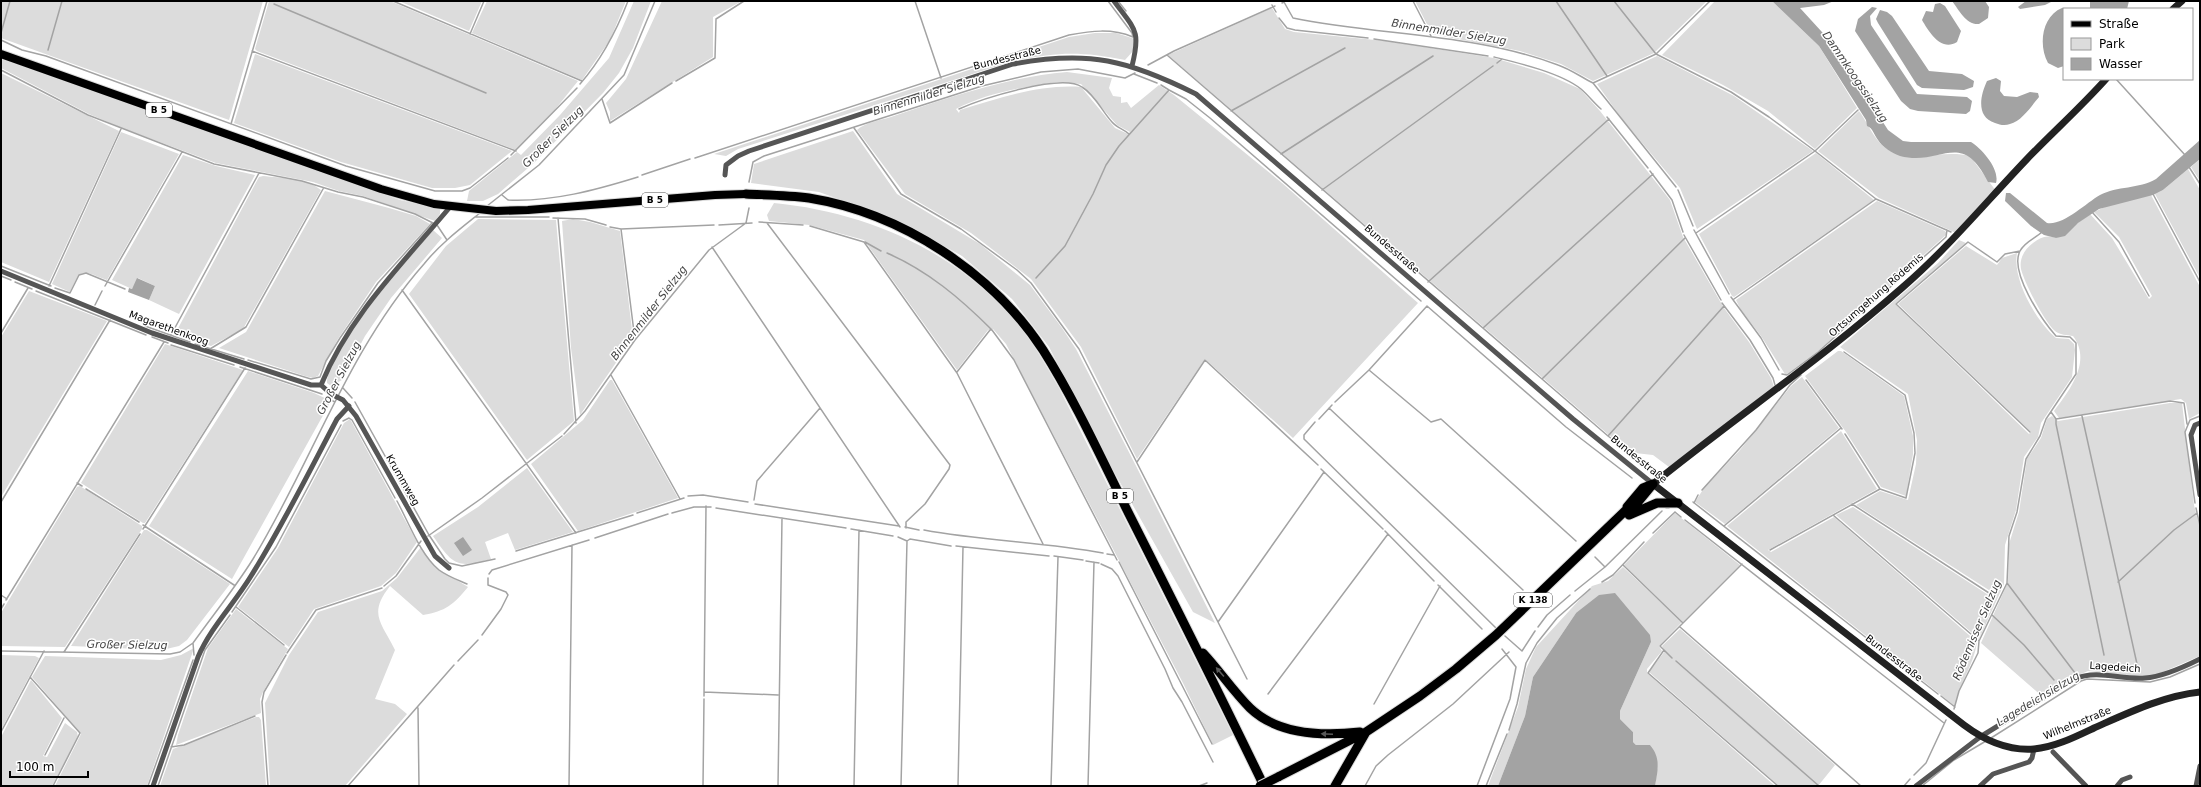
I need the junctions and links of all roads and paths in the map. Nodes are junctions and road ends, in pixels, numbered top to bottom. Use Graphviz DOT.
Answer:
graph roads {
  1 [pos="1114,1"];
  2 [pos="2182,1"];
  3 [pos="2174,8"];
  4 [pos="1,54"];
  5 [pos="1132,66"];
  6 [pos="2105,80"];
  7 [pos="725,175"];
  8 [pos="746,194"];
  9 [pos="450,207"];
  10 [pos="1,271"];
  11 [pos="321,385"];
  12 [pos="349,406"];
  13 [pos="2200,423"];
  14 [pos="1653,484"];
  15 [pos="2200,495"];
  16 [pos="1678,503"];
  17 [pos="1608,528"];
  18 [pos="449,568"];
  19 [pos="1195,644"];
  20 [pos="2200,658"];
  21 [pos="2200,692"];
  22 [pos="1964,725"];
  23 [pos="1366,732"];
  24 [pos="1980,736"];
  25 [pos="2034,749"];
  26 [pos="2054,752"];
  27 [pos="2200,766"];
  28 [pos="2130,777"];
  29 [pos="153,786"];
  30 [pos="1260,786"];
  31 [pos="1264,786"];
  32 [pos="1335,786"];
  33 [pos="1916,786"];
  34 [pos="1980,786"];
  35 [pos="2086,786"];
  36 [pos="2117,786"];
  37 [pos="2196,786"];
  1 -- 5 [label="street"];
  2 -- 3 [label="street"];
  4 -- 9 [label="main road, B 5"];
  5 -- 7 [label="street, Bundesstraße"];
  5 -- 14 [label="street, Bundesstraße"];
  6 -- 14 [label="street, Ortsumgehung Rödemis / K 138"];
  8 -- 9 [label="main road, B 5"];
  8 -- 19 [label="highway, B 5"];
  9 -- 11 [label="street"];
  10 -- 11 [label="street, Magarethenkoog"];
  11 -- 12 [label="street, Krummweg"];
  12 -- 18 [label="street, Krummweg"];
  12 -- 29 [label="street"];
  13 -- 15 [label="street"];
  14 -- 16 [label="street, Bundesstraße"];
  14 -- 17 [label="highway, K 138"];
  16 -- 17 [label="highway"];
  16 -- 22 [label="street, Bundesstraße"];
  17 -- 23 [label="highway, K 138"];
  23 -- 19 [label="highway, one-way"];
  19 -- 31 [label="highway, B 5"];
  20 -- 24 [label="street, Lagedeich"];
  21 -- 25 [label="street, Wilhelmstraße"];
  22 -- 24 [label="street, Wilhelmstraße"];
  23 -- 30 [label="highway, bridge"];
  23 -- 32 [label="highway"];
  24 -- 25 [label="street, Wilhelmstraße"];
  24 -- 33 [label="street, Lagedeich"];
  25 -- 34 [label="street"];
  26 -- 35 [label="street"];
  27 -- 37 [label="street"];
  28 -- 36 [label="street"];
}
